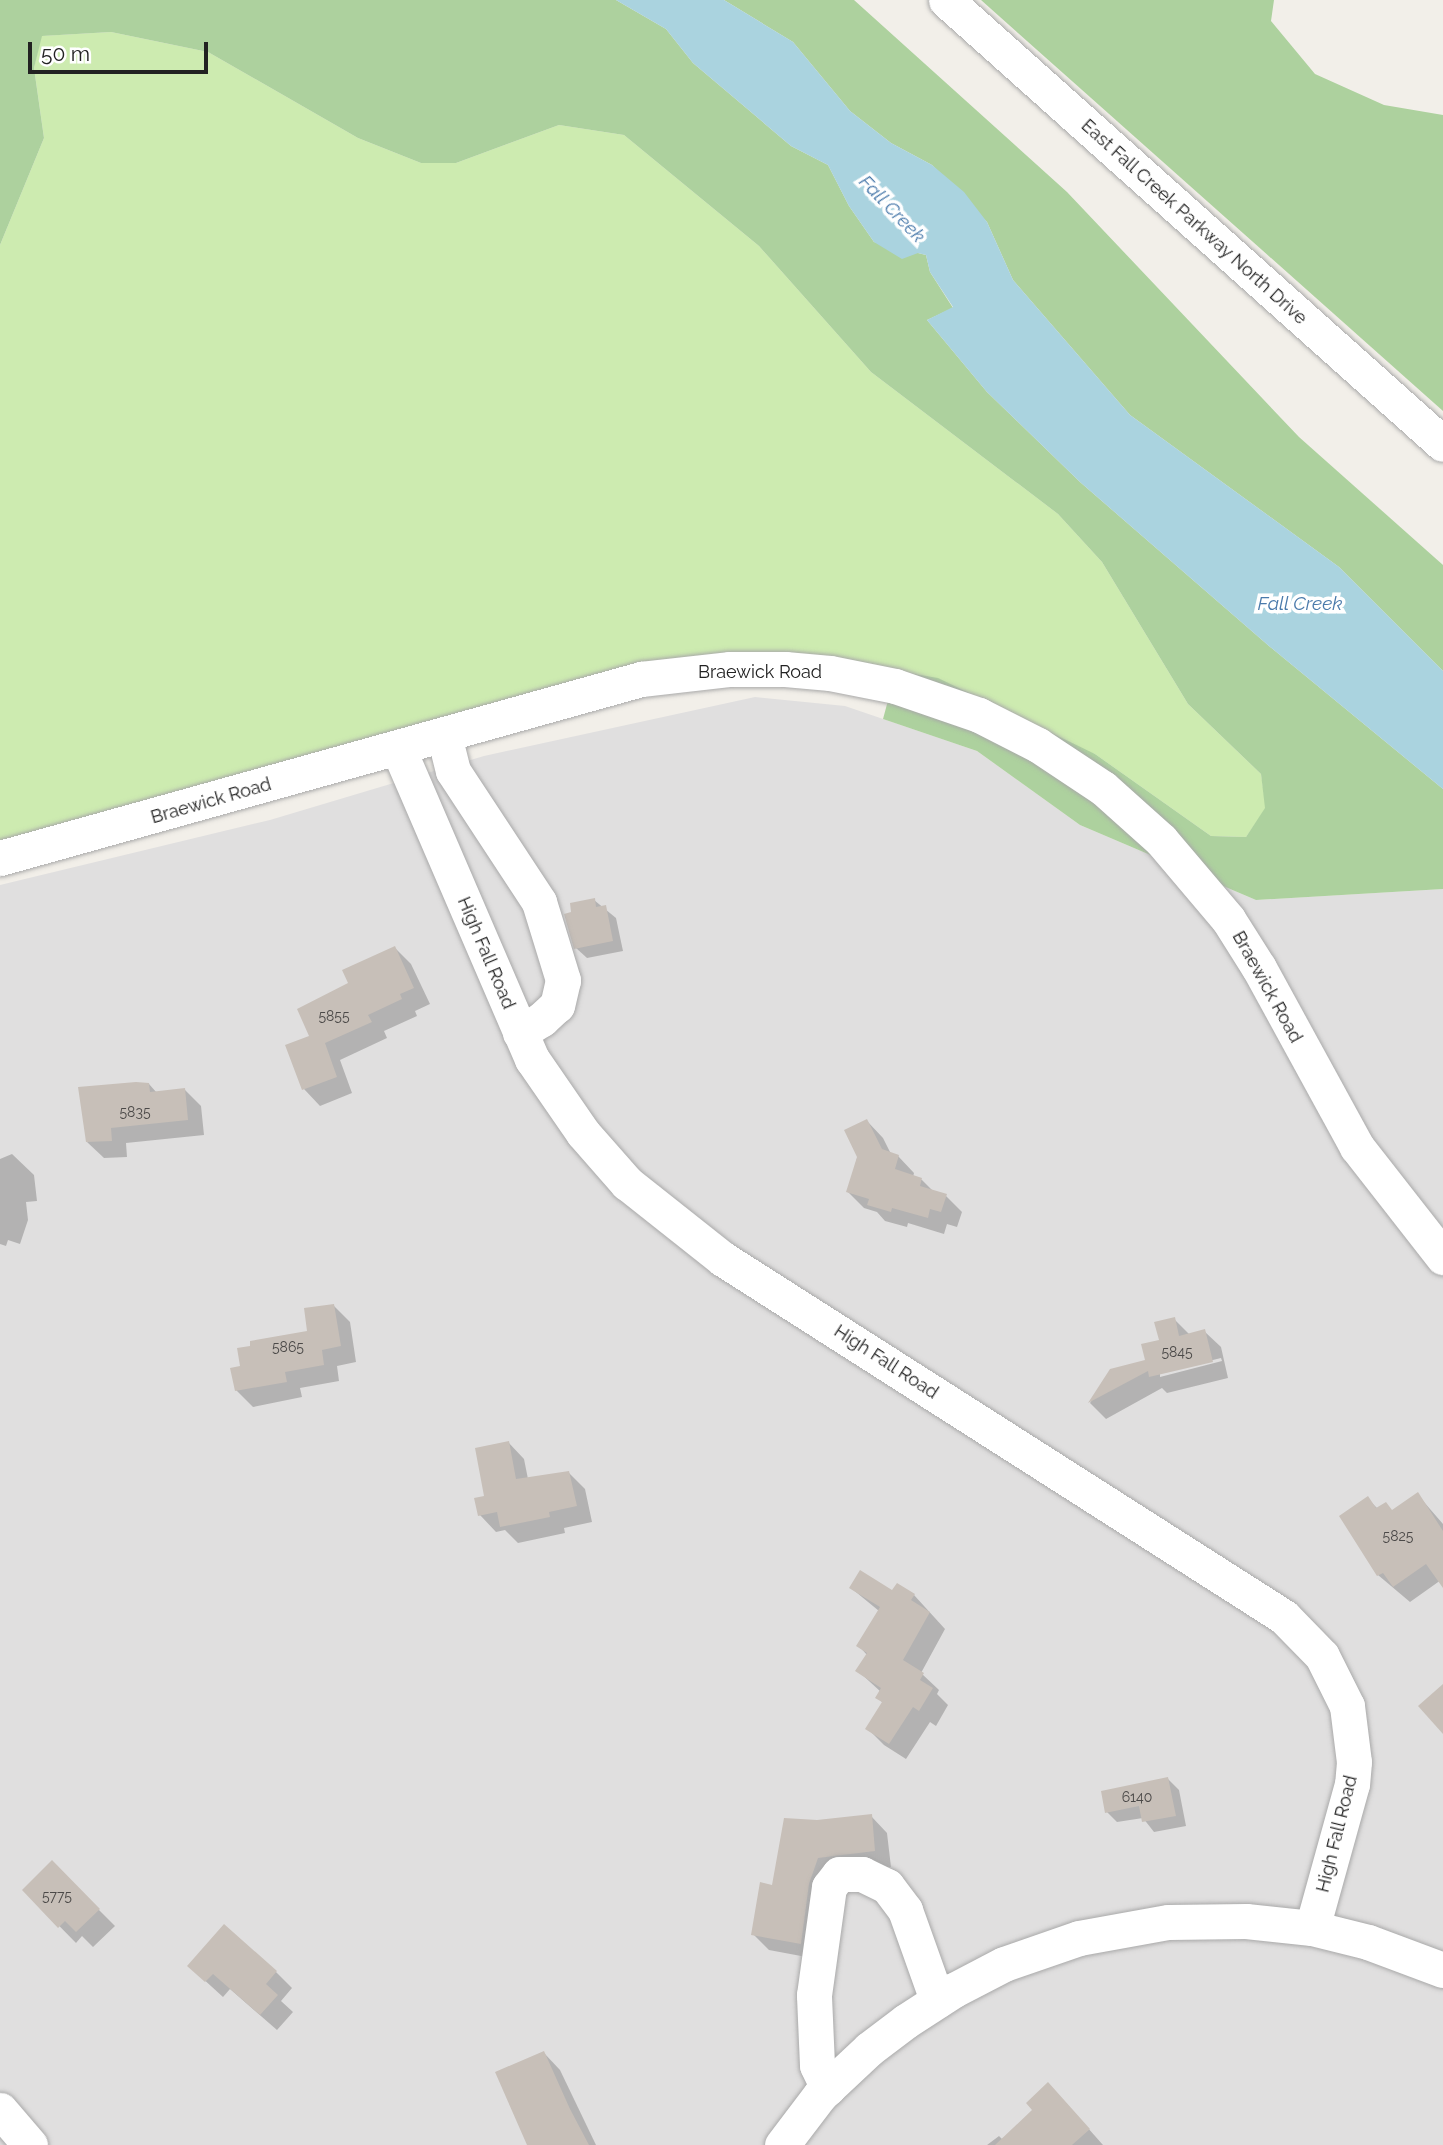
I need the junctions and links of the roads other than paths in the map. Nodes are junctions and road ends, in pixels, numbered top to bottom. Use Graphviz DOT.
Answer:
graph roads {
  1 [pos="946,0"];
  2 [pos="1443,444"];
  3 [pos="444,735"];
  4 [pos="398,748"];
  5 [pos="0,858"];
  6 [pos="520,1033"];
  7 [pos="1443,1257"];
  8 [pos="1312,1928"];
  9 [pos="1443,1970"];
  10 [pos="937,2000"];
  11 [pos="828,2088"];
  12 [pos="0,2110"];
  13 [pos="30,2145"];
  14 [pos="782,2145"];
  1 -- 2 [label="street, East Fall Creek Parkway North Drive"];
  3 -- 4 [label="street, Braewick Road"];
  3 -- 6 [label="street"];
  3 -- 7 [label="street, Braewick Road"];
  4 -- 5 [label="street, Braewick Road"];
  4 -- 6 [label="street, High Fall Road"];
  6 -- 8 [label="street, High Fall Road"];
  8 -- 9 [label="street"];
  8 -- 10 [label="street"];
  10 -- 11 [label="street"];
  10 -- 11 [label="street"];
  11 -- 14 [label="street"];
  12 -- 13 [label="street"];
}
